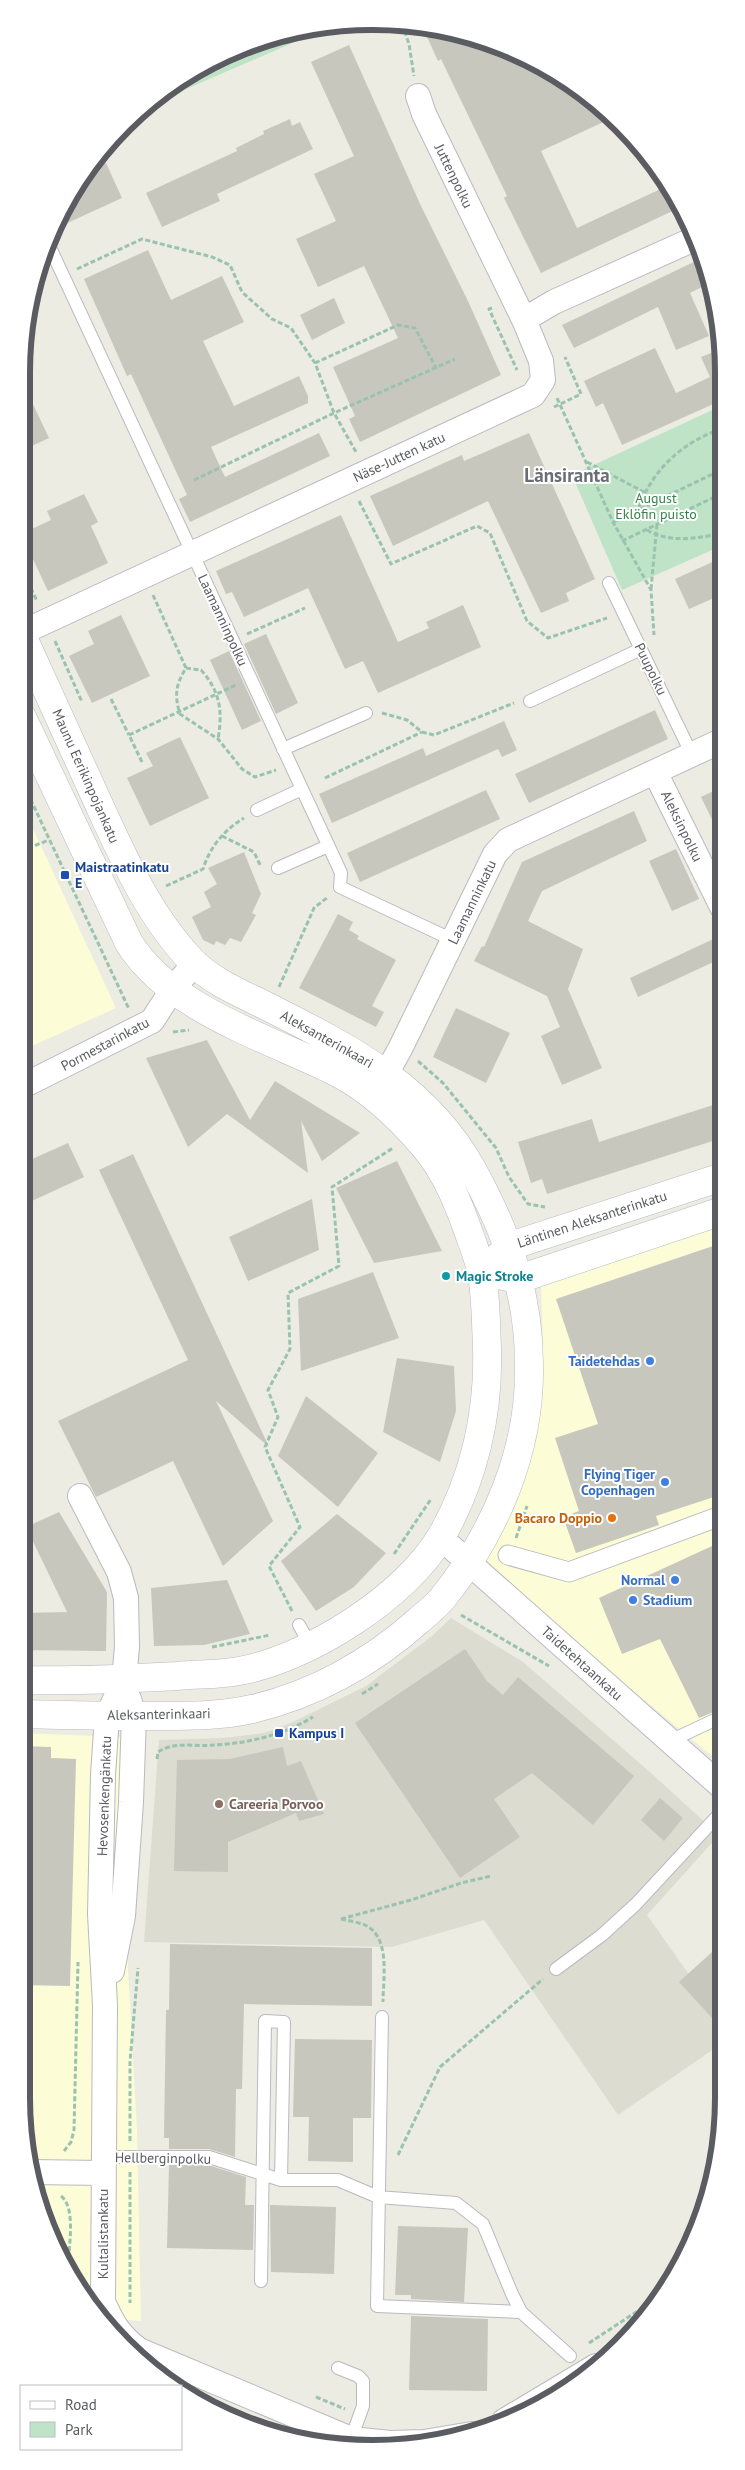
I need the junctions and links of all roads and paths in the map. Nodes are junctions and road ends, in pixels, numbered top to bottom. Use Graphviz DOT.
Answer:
graph roads {
  1 [pos="405,32"];
  2 [pos="418,96"];
  3 [pos="689,241"];
  4 [pos="52,252"];
  5 [pos="63,275"];
  6 [pos="513,298"];
  7 [pos="525,322"];
  8 [pos="455,359"];
  9 [pos="315,364"];
  10 [pos="436,368"];
  11 [pos="520,375"];
  12 [pos="543,380"];
  13 [pos="334,413"];
  14 [pos="715,432"];
  15 [pos="364,448"];
  16 [pos="356,452"];
  17 [pos="347,456"];
  18 [pos="587,462"];
  19 [pos="715,473"];
  20 [pos="194,480"];
  21 [pos="644,492"];
  22 [pos="356,496"];
  23 [pos="715,497"];
  24 [pos="638,508"];
  25 [pos="613,522"];
  26 [pos="657,524"];
  27 [pos="646,529"];
  28 [pos="715,534"];
  29 [pos="657,536"];
  30 [pos="622,541"];
  31 [pos="192,553"];
  32 [pos="609,583"];
  33 [pos="30,586"];
  34 [pos="651,590"];
  35 [pos="152,592"];
  36 [pos="45,597"];
  37 [pos="306,608"];
  38 [pos="41,611"];
  39 [pos="624,613"];
  40 [pos="30,623"];
  41 [pos="233,640"];
  42 [pos="655,640"];
  43 [pos="641,649"];
  44 [pos="30,653"];
  45 [pos="186,668"];
  46 [pos="251,679"];
  47 [pos="216,694"];
  48 [pos="112,700"];
  49 [pos="530,700"];
  50 [pos="83,706"];
  51 [pos="178,710"];
  52 [pos="366,713"];
  53 [pos="422,732"];
  54 [pos="30,734"];
  55 [pos="129,735"];
  56 [pos="218,739"];
  57 [pos="715,744"];
  58 [pos="283,749"];
  59 [pos="692,755"];
  60 [pos="142,762"];
  61 [pos="290,762"];
  62 [pos="655,772"];
  63 [pos="325,778"];
  64 [pos="302,789"];
  65 [pos="30,799"];
  66 [pos="256,810"];
  67 [pos="222,836"];
  68 [pos="49,840"];
  69 [pos="328,846"];
  70 [pos="30,847"];
  71 [pos="278,868"];
  72 [pos="340,887"];
  73 [pos="163,888"];
  74 [pos="715,893"];
  75 [pos="453,940"];
  76 [pos="194,964"];
  77 [pos="271,983"];
  78 [pos="279,987"];
  79 [pos="172,990"];
  80 [pos="287,991"];
  81 [pos="152,1022"];
  82 [pos="197,1032"];
  83 [pos="400,1049"];
  84 [pos="30,1083"];
  85 [pos="380,1084"];
  86 [pos="386,1141"];
  87 [pos="393,1148"];
  88 [pos="400,1156"];
  89 [pos="715,1180"];
  90 [pos="715,1213"];
  91 [pos="559,1229"];
  92 [pos="510,1246"];
  93 [pos="482,1272"];
  94 [pos="519,1279"];
  95 [pos="436,1492"];
  96 [pos="80,1496"];
  97 [pos="715,1518"];
  98 [pos="441,1538"];
  99 [pos="508,1555"];
  100 [pos="391,1558"];
  101 [pos="468,1562"];
  102 [pos="460,1615"];
  103 [pos="305,1635"];
  104 [pos="206,1649"];
  105 [pos="551,1667"];
  106 [pos="30,1680"];
  107 [pos="124,1680"];
  108 [pos="30,1714"];
  109 [pos="107,1716"];
  110 [pos="134,1716"];
  111 [pos="715,1720"];
  112 [pos="670,1741"];
  113 [pos="715,1781"];
  114 [pos="715,1819"];
  115 [pos="491,1876"];
  116 [pos="78,1952"];
  117 [pos="556,1969"];
  118 [pos="105,2005"];
  119 [pos="382,2017"];
  120 [pos="57,2154"];
  121 [pos="130,2158"];
  122 [pos="395,2162"];
  123 [pos="103,2165"];
  124 [pos="39,2171"];
  125 [pos="263,2173"];
  126 [pos="281,2180"];
  127 [pos="58,2193"];
  128 [pos="378,2197"];
  129 [pos="68,2254"];
  130 [pos="260,2281"];
  131 [pos="642,2308"];
  132 [pos="132,2309"];
  133 [pos="521,2312"];
  134 [pos="109,2315"];
  135 [pos="143,2352"];
  136 [pos="570,2356"];
  137 [pos="338,2368"];
  138 [pos="315,2397"];
  139 [pos="361,2416"];
  140 [pos="351,2439"];
  1 -- 2 [label="path"];
  2 -- 6 [label="street, Juttenpolku"];
  3 -- 7 [label="street"];
  4 -- 5 [label="lane, Laamanninpolku"];
  5 -- 9 [label="path"];
  5 -- 31 [label="lane, Laamanninpolku"];
  6 -- 7 [label="street, Juttenpolku"];
  6 -- 11 [label="path"];
  7 -- 12 [label="street"];
  8 -- 10 [label="path"];
  9 -- 10 [label="path"];
  9 -- 13 [label="path"];
  10 -- 13 [label="path"];
  12 -- 18 [label="path"];
  12 -- 31 [label="street, Näse-Jutten katu"];
  13 -- 16 [label="path"];
  13 -- 20 [label="path"];
  14 -- 21 [label="path"];
  15 -- 16 [label="path"];
  16 -- 17 [label="path"];
  18 -- 21 [label="path"];
  18 -- 25 [label="path"];
  19 -- 24 [label="path"];
  21 -- 24 [label="path"];
  22 -- 39 [label="path"];
  23 -- 26 [label="path"];
  24 -- 25 [label="path"];
  25 -- 30 [label="path"];
  26 -- 27 [label="path"];
  26 -- 29 [label="path"];
  27 -- 29 [label="path"];
  27 -- 30 [label="path"];
  28 -- 29 [label="path"];
  29 -- 34 [label="path"];
  30 -- 34 [label="path"];
  31 -- 38 [label="street, Näse-Jutten katu"];
  31 -- 41 [label="lane, Laamanninpolku"];
  32 -- 39 [label="lane, Puupolku"];
  33 -- 38 [label="path"];
  34 -- 42 [label="path"];
  35 -- 45 [label="path"];
  36 -- 38 [label="path"];
  37 -- 41 [label="path"];
  38 -- 40 [label="street, Näse-Jutten katu"];
  38 -- 50 [label="path"];
  39 -- 43 [label="lane, Puupolku"];
  41 -- 46 [label="lane, Laamanninpolku"];
  43 -- 49 [label="lane"];
  43 -- 59 [label="lane, Puupolku"];
  44 -- 76 [label="street, Maunu Eerikinpojankatu"];
  45 -- 47 [label="path"];
  45 -- 51 [label="path"];
  46 -- 47 [label="path"];
  46 -- 58 [label="lane, Laamanninpolku"];
  47 -- 51 [label="path"];
  47 -- 56 [label="path"];
  48 -- 55 [label="path"];
  49 -- 53 [label="path"];
  51 -- 55 [label="path"];
  51 -- 56 [label="path"];
  52 -- 53 [label="path"];
  52 -- 58 [label="lane"];
  53 -- 63 [label="path"];
  54 -- 79 [label="street"];
  55 -- 60 [label="path"];
  56 -- 61 [label="path"];
  57 -- 59 [label="street, Laamanninkatu"];
  58 -- 61 [label="lane, Laamanninpolku"];
  59 -- 62 [label="street, Laamanninkatu"];
  61 -- 64 [label="lane, Laamanninpolku"];
  62 -- 74 [label="street, Aleksinpolku"];
  62 -- 75 [label="street, Laamanninkatu"];
  64 -- 66 [label="lane"];
  64 -- 69 [label="lane, Laamanninpolku"];
  65 -- 68 [label="path"];
  66 -- 67 [label="path"];
  67 -- 71 [label="path"];
  67 -- 73 [label="path"];
  68 -- 70 [label="path"];
  68 -- 81 [label="path"];
  69 -- 71 [label="lane"];
  69 -- 72 [label="lane, Laamanninpolku"];
  72 -- 75 [label="lane"];
  72 -- 78 [label="path"];
  75 -- 83 [label="street, Laamanninkatu"];
  76 -- 79 [label="street, Pormestarinkatu"];
  76 -- 85 [label="street, Aleksanterinkaari"];
  77 -- 78 [label="path"];
  78 -- 80 [label="path"];
  79 -- 81 [label="street, Pormestarinkatu"];
  79 -- 85 [label="street, Aleksanterinkaari"];
  81 -- 82 [label="path"];
  81 -- 84 [label="street, Pormestarinkatu"];
  83 -- 85 [label="street, Laamanninkatu"];
  83 -- 91 [label="path"];
  85 -- 92 [label="street, Aleksanterinkaari"];
  85 -- 93 [label="street, Aleksanterinkaari"];
  86 -- 87 [label="path"];
  87 -- 88 [label="path"];
  87 -- 103 [label="path"];
  89 -- 91 [label="street, Läntinen Aleksanterinkatu"];
  90 -- 94 [label="street"];
  91 -- 92 [label="street, Läntinen Aleksanterinkatu"];
  92 -- 93 [label="street, Läntinen Aleksanterinkatu"];
  92 -- 94 [label="street, Aleksanterinkaari"];
  93 -- 94 [label="street"];
  93 -- 98 [label="street, Aleksanterinkaari"];
  94 -- 101 [label="street, Aleksanterinkaari"];
  95 -- 100 [label="path"];
  96 -- 107 [label="street"];
  97 -- 99 [label="street"];
  98 -- 101 [label="street, Taidetehtaankatu"];
  98 -- 103 [label="street, Aleksanterinkaari"];
  101 -- 110 [label="street, Aleksanterinkaari"];
  101 -- 112 [label="street, Taidetehtaankatu"];
  102 -- 105 [label="path"];
  103 -- 104 [label="path"];
  103 -- 107 [label="street, Aleksanterinkaari"];
  106 -- 107 [label="street, Aleksanterinkaari"];
  107 -- 109 [label="street, Hevosenkengänkatu"];
  107 -- 110 [label="street, Hevosenkengänkatu"];
  108 -- 109 [label="street, Aleksanterinkaari"];
  109 -- 110 [label="street, Aleksanterinkaari"];
  109 -- 118 [label="street, Hevosenkengänkatu"];
  110 -- 118 [label="street, Hevosenkengänkatu"];
  111 -- 112 [label="lane"];
  112 -- 113 [label="street, Taidetehtaankatu"];
  114 -- 117 [label="lane"];
  115 -- 119 [label="path"];
  116 -- 120 [label="path"];
  117 -- 122 [label="path"];
  118 -- 123 [label="street, Hevosenkengänkatu"];
  119 -- 128 [label="lane"];
  121 -- 123 [label="lane, Hellberginpolku"];
  121 -- 125 [label="lane, Hellberginpolku"];
  121 -- 132 [label="path"];
  123 -- 124 [label="street"];
  123 -- 134 [label="street, Kultalistankatu"];
  125 -- 126 [label="lane, Hellberginpolku"];
  125 -- 126 [label="lane"];
  125 -- 130 [label="lane"];
  126 -- 128 [label="lane, Hellberginpolku"];
  127 -- 129 [label="path"];
  128 -- 133 [label="lane, Hellberginpolku"];
  128 -- 133 [label="lane"];
  131 -- 136 [label="path"];
  133 -- 136 [label="lane"];
  135 -- 140 [label="street, Kultalistankatu"];
  137 -- 139 [label="lane"];
  138 -- 139 [label="path"];
  139 -- 140 [label="lane"];
}
